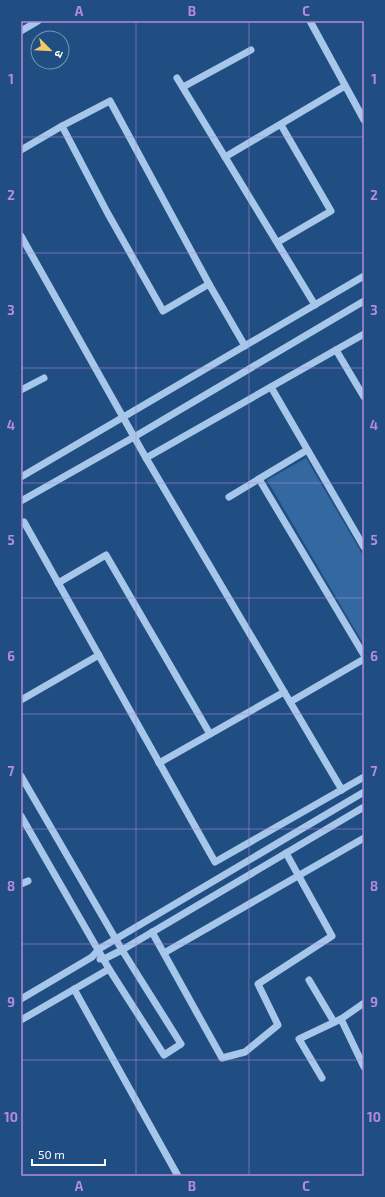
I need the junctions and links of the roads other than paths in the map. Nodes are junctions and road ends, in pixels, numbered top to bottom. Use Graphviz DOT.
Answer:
graph roads {
  1 [pos="38,21"];
  2 [pos="310,21"];
  3 [pos="21,31"];
  4 [pos="251,50"];
  5 [pos="177,78"];
  6 [pos="346,86"];
  7 [pos="183,87"];
  8 [pos="364,120"];
  9 [pos="281,124"];
  10 [pos="62,126"];
  11 [pos="21,150"];
  12 [pos="225,157"];
  13 [pos="21,236"];
  14 [pos="278,242"];
  15 [pos="364,276"];
  16 [pos="209,284"];
  17 [pos="364,301"];
  18 [pos="316,305"];
  19 [pos="364,334"];
  20 [pos="245,346"];
  21 [pos="336,350"];
  22 [pos="44,378"];
  23 [pos="271,387"];
  24 [pos="21,390"];
  25 [pos="364,397"];
  26 [pos="123,418"];
  27 [pos="134,437"];
  28 [pos="307,450"];
  29 [pos="146,458"];
  30 [pos="21,477"];
  31 [pos="259,479"];
  32 [pos="229,497"];
  33 [pos="21,501"];
  34 [pos="21,524"];
  35 [pos="364,547"];
  36 [pos="58,583"];
  37 [pos="98,655"];
  38 [pos="364,655"];
  39 [pos="364,659"];
  40 [pos="284,692"];
  41 [pos="21,700"];
  42 [pos="290,702"];
  43 [pos="210,734"];
  44 [pos="159,763"];
  45 [pos="21,776"];
  46 [pos="364,777"];
  47 [pos="342,790"];
  48 [pos="364,792"];
  49 [pos="364,807"];
  50 [pos="21,816"];
  51 [pos="364,838"];
  52 [pos="286,853"];
  53 [pos="298,876"];
  54 [pos="152,932"];
  55 [pos="116,939"];
  56 [pos="99,949"];
  57 [pos="122,950"];
  58 [pos="164,953"];
  59 [pos="92,957"];
  60 [pos="104,959"];
  61 [pos="109,969"];
  62 [pos="309,980"];
  63 [pos="74,990"];
  64 [pos="21,998"];
  65 [pos="364,1003"];
  66 [pos="21,1020"];
  67 [pos="337,1020"];
  68 [pos="364,1067"];
  69 [pos="322,1078"];
  70 [pos="178,1176"];
  1 -- 3 [label="street"];
  2 -- 6 [label="street"];
  4 -- 7 [label="street"];
  5 -- 7 [label="street"];
  6 -- 8 [label="street"];
  6 -- 9 [label="street"];
  7 -- 12 [label="street"];
  9 -- 12 [label="street"];
  9 -- 14 [label="street"];
  10 -- 11 [label="street"];
  10 -- 16 [label="street"];
  10 -- 16 [label="street"];
  12 -- 14 [label="street"];
  13 -- 26 [label="street"];
  14 -- 18 [label="street"];
  15 -- 18 [label="street"];
  16 -- 20 [label="street"];
  17 -- 27 [label="street"];
  18 -- 20 [label="street"];
  19 -- 21 [label="street"];
  20 -- 26 [label="street"];
  21 -- 23 [label="street"];
  21 -- 25 [label="street"];
  22 -- 24 [label="street"];
  23 -- 28 [label="street"];
  23 -- 29 [label="street"];
  26 -- 27 [label="street"];
  26 -- 30 [label="street"];
  27 -- 29 [label="street"];
  27 -- 33 [label="street"];
  28 -- 31 [label="street"];
  28 -- 35 [label="street"];
  29 -- 40 [label="street"];
  31 -- 32 [label="street"];
  31 -- 38 [label="street"];
  34 -- 36 [label="street"];
  36 -- 37 [label="street"];
  36 -- 43 [label="street"];
  37 -- 41 [label="street"];
  37 -- 44 [label="street"];
  39 -- 42 [label="street"];
  40 -- 42 [label="street"];
  40 -- 43 [label="street"];
  42 -- 47 [label="street"];
  43 -- 44 [label="street"];
  44 -- 47 [label="street"];
  45 -- 55 [label="street"];
  46 -- 47 [label="street"];
  48 -- 55 [label="street"];
  49 -- 52 [label="street"];
  50 -- 56 [label="street"];
  51 -- 53 [label="street"];
  52 -- 53 [label="street"];
  52 -- 54 [label="street"];
  53 -- 58 [label="street"];
  53 -- 58 [label="street"];
  54 -- 57 [label="street"];
  54 -- 58 [label="street"];
  55 -- 56 [label="street"];
  55 -- 57 [label="street"];
  56 -- 59 [label="street"];
  56 -- 60 [label="street"];
  57 -- 60 [label="street"];
  57 -- 61 [label="street"];
  59 -- 60 [label="street"];
  59 -- 64 [label="street"];
  60 -- 61 [label="street"];
  61 -- 63 [label="street"];
  62 -- 67 [label="street"];
  63 -- 66 [label="street"];
  63 -- 70 [label="street"];
  65 -- 67 [label="street"];
  67 -- 68 [label="street"];
  67 -- 69 [label="street"];
}
